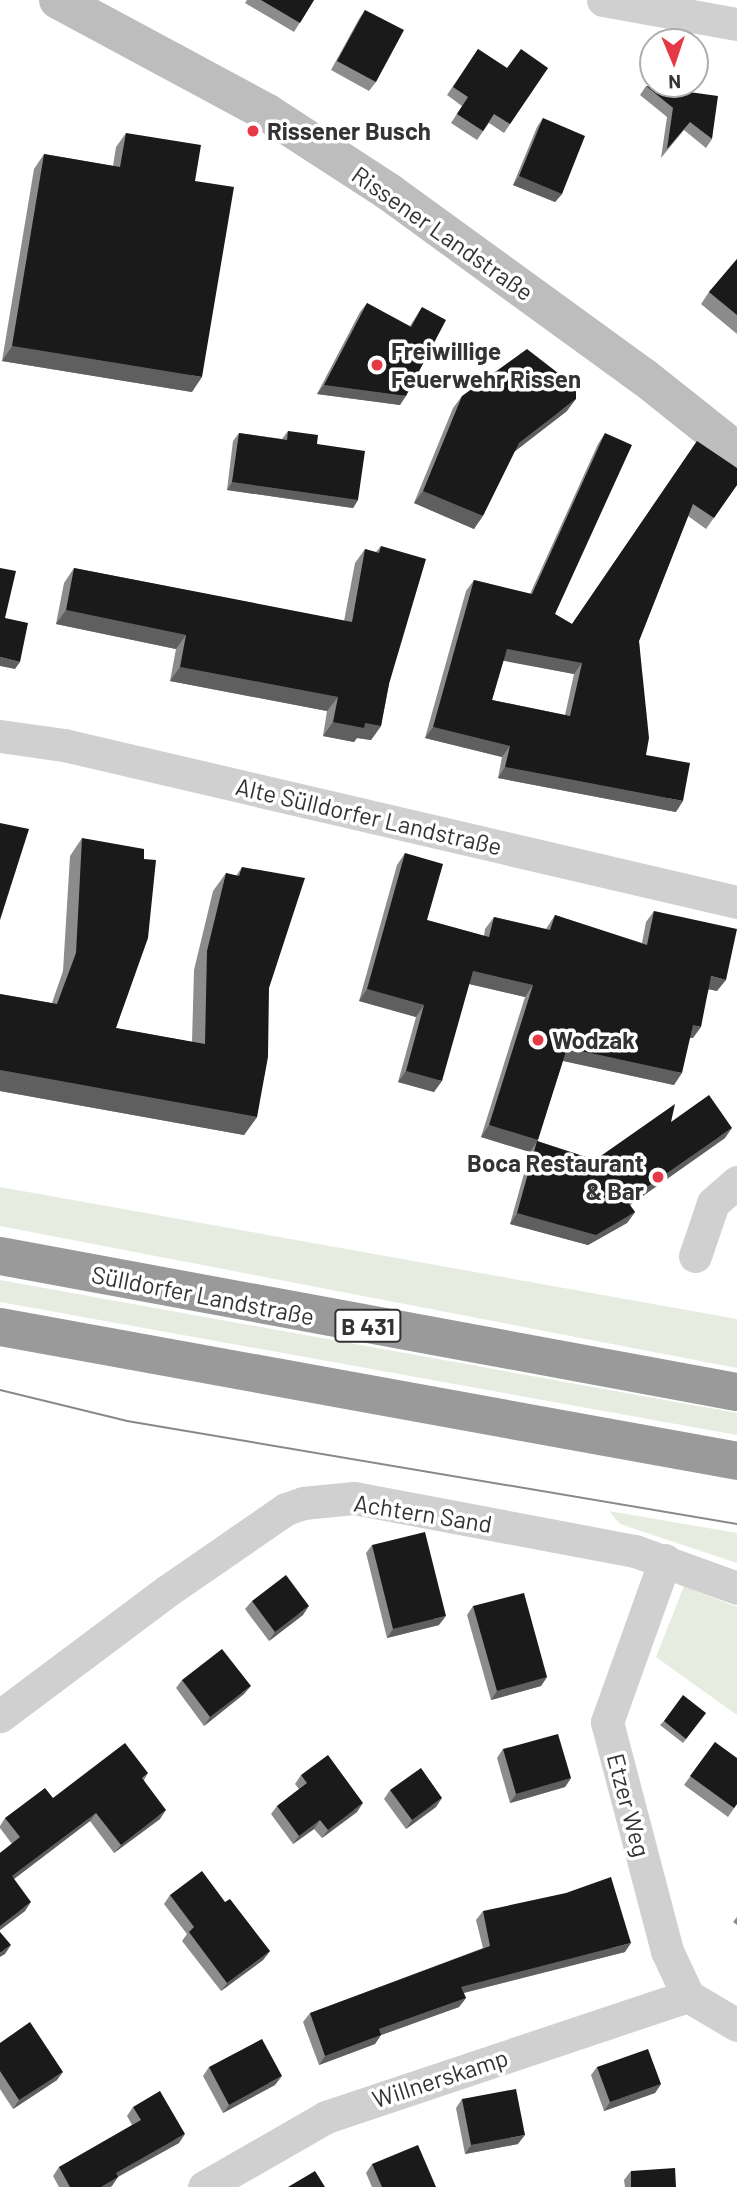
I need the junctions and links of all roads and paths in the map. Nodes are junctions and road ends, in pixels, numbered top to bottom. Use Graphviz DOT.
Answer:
graph roads {
  1 [pos="603,0"];
  2 [pos="75,4"];
  3 [pos="737,24"];
  4 [pos="737,451"];
  5 [pos="0,736"];
  6 [pos="737,902"];
  7 [pos="737,1182"];
  8 [pos="0,1256"];
  9 [pos="695,1256"];
  10 [pos="0,1327"];
  11 [pos="737,1392"];
  12 [pos="737,1461"];
  13 [pos="665,1560"];
  14 [pos="737,1587"];
  15 [pos="0,1716"];
  16 [pos="688,1996"];
  17 [pos="737,2025"];
  18 [pos="204,2187"];
  1 -- 3 [label="street"];
  2 -- 4 [label="street, Rissener Landstraße"];
  5 -- 6 [label="street, Alte Sülldorfer Landstraße"];
  7 -- 9 [label="street"];
  8 -- 11 [label="highway, Sülldorfer Landstraße / B 431"];
  10 -- 12 [label="highway"];
  13 -- 14 [label="street, Achtern Sand"];
  13 -- 15 [label="street, Achtern Sand"];
  13 -- 16 [label="street, Etzer Weg"];
  16 -- 17 [label="street"];
  16 -- 18 [label="street, Willnerskamp"];
}
